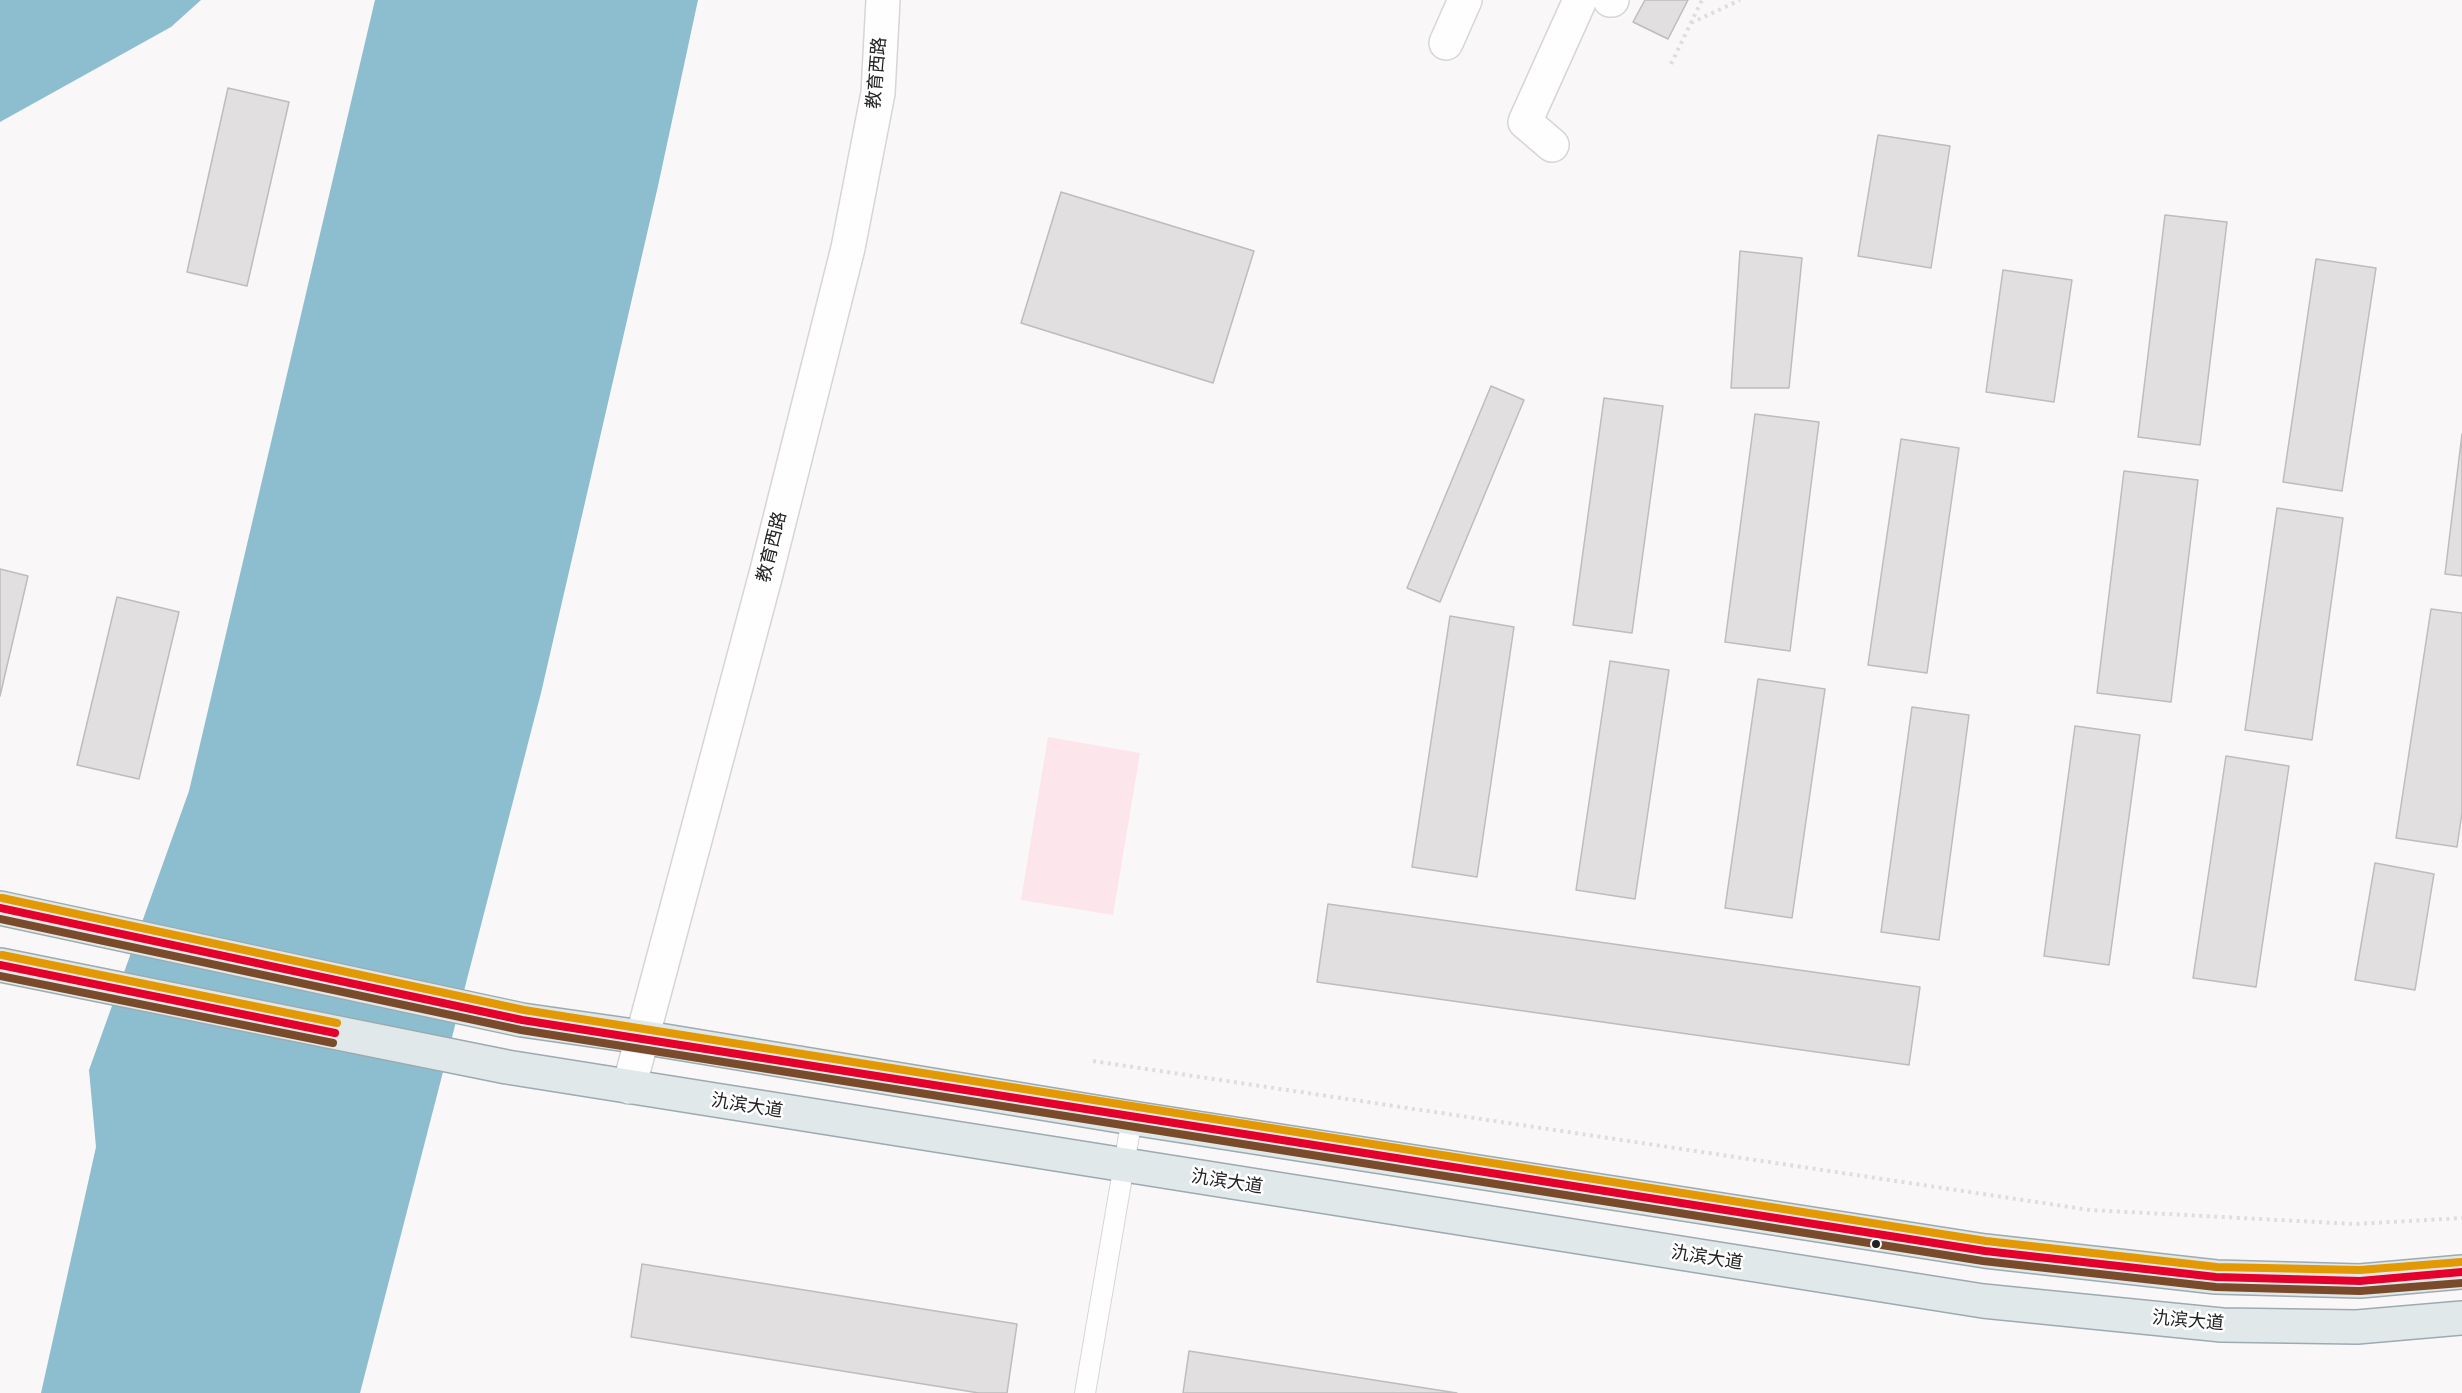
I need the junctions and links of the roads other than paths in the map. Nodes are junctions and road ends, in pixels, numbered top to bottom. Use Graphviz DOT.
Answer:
graph roads {
  1 [pos="883,0"];
  2 [pos="1465,0"];
  3 [pos="1580,0"];
  4 [pos="1446,43"];
  5 [pos="1552,145"];
  6 [pos="0,908"];
  7 [pos="0,965"];
  8 [pos="640,1036"];
  9 [pos="629,1087"];
  10 [pos="1132,1118"];
  11 [pos="1124,1166"];
  12 [pos="2462,1272"];
  13 [pos="2462,1318"];
  14 [pos="1085,1393"];
  1 -- 8 [label="street, 教育西路"];
  2 -- 4 [label="street"];
  3 -- 5 [label="street"];
  6 -- 8 [label="main road"];
  7 -- 9 [label="main road, 氿滨大道"];
  8 -- 9 [label="street, 教育西路"];
  8 -- 10 [label="main road"];
  9 -- 11 [label="main road, 氿滨大道"];
  10 -- 11 [label="lane"];
  10 -- 12 [label="main road"];
  11 -- 13 [label="main road, 氿滨大道"];
  11 -- 14 [label="lane"];
}
